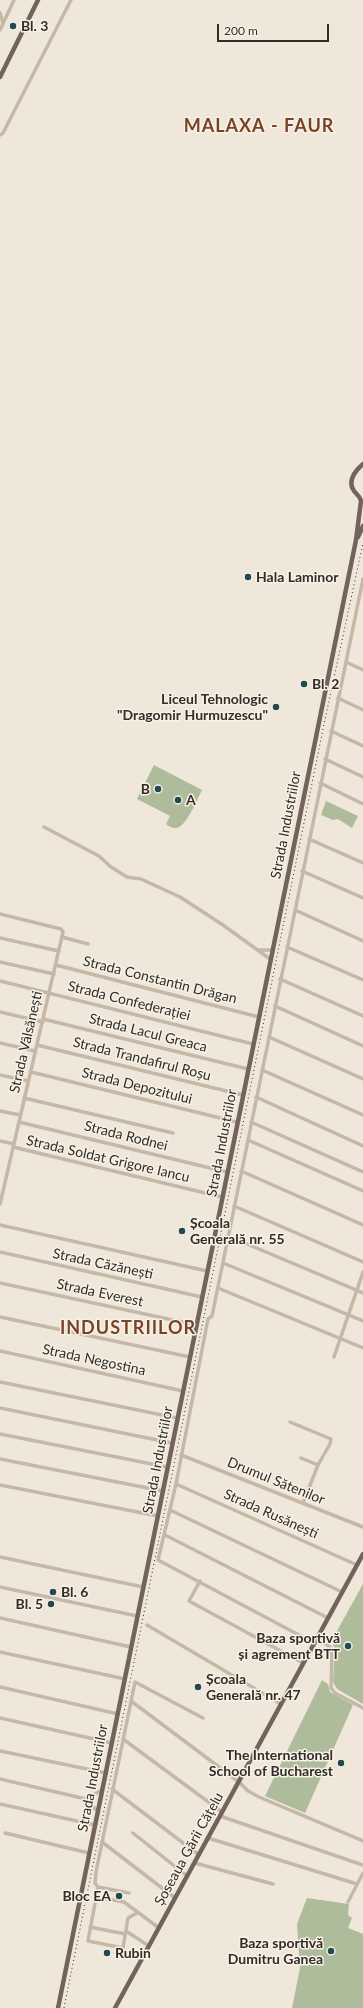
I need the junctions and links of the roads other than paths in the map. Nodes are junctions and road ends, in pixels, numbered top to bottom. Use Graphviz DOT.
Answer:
graph roads {
  1 [pos="14,0"];
  2 [pos="38,0"];
  3 [pos="71,0"];
  4 [pos="0,13"];
  5 [pos="3,23"];
  6 [pos="0,30"];
  7 [pos="0,77"];
  8 [pos="0,135"];
  9 [pos="363,464"];
  10 [pos="362,497"];
  11 [pos="363,526"];
  12 [pos="356,540"];
  13 [pos="363,579"];
  14 [pos="346,662"];
  15 [pos="363,670"];
  16 [pos="338,698"];
  17 [pos="363,710"];
  18 [pos="331,731"];
  19 [pos="363,746"];
  20 [pos="325,758"];
  21 [pos="363,777"];
  22 [pos="320,783"];
  23 [pos="363,804"];
  24 [pos="44,827"];
  25 [pos="309,839"];
  26 [pos="363,863"];
  27 [pos="302,871"];
  28 [pos="363,898"];
  29 [pos="295,910"];
  30 [pos="0,914"];
  31 [pos="62,937"];
  32 [pos="0,938"];
  33 [pos="363,941"];
  34 [pos="88,944"];
  35 [pos="287,947"];
  36 [pos="258,950"];
  37 [pos="272,950"];
  38 [pos="59,951"];
  39 [pos="270,959"];
  40 [pos="0,962"];
  41 [pos="56,965"];
  42 [pos="54,974"];
  43 [pos="280,980"];
  44 [pos="363,980"];
  45 [pos="0,981"];
  46 [pos="50,993"];
  47 [pos="275,1006"];
  48 [pos="0,1012"];
  49 [pos="363,1016"];
  50 [pos="259,1017"];
  51 [pos="43,1020"];
  52 [pos="269,1037"];
  53 [pos="0,1043"];
  54 [pos="253,1044"];
  55 [pos="37,1045"];
  56 [pos="363,1046"];
  57 [pos="35,1051"];
  58 [pos="248,1069"];
  59 [pos="262,1070"];
  60 [pos="30,1072"];
  61 [pos="0,1075"];
  62 [pos="363,1079"];
  63 [pos="28,1081"];
  64 [pos="243,1095"];
  65 [pos="256,1097"];
  66 [pos="24,1098"];
  67 [pos="0,1111"];
  68 [pos="20,1115"];
  69 [pos="363,1115"];
  70 [pos="19,1122"];
  71 [pos="237,1122"];
  72 [pos="251,1122"];
  73 [pos="173,1134"];
  74 [pos="248,1140"];
  75 [pos="0,1141"];
  76 [pos="13,1146"];
  77 [pos="363,1146"];
  78 [pos="241,1171"];
  79 [pos="227,1172"];
  80 [pos="363,1172"];
  81 [pos="2,1186"];
  82 [pos="363,1191"];
  83 [pos="222,1197"];
  84 [pos="0,1204"];
  85 [pos="234,1206"];
  86 [pos="0,1225"];
  87 [pos="363,1225"];
  88 [pos="228,1236"];
  89 [pos="0,1252"];
  90 [pos="363,1262"];
  91 [pos="223,1263"];
  92 [pos="207,1271"];
  93 [pos="363,1272"];
  94 [pos="0,1283"];
  95 [pos="218,1288"];
  96 [pos="357,1290"];
  97 [pos="363,1293"];
  98 [pos="202,1297"];
  99 [pos="348,1315"];
  100 [pos="0,1317"];
  101 [pos="363,1321"];
  102 [pos="196,1325"];
  103 [pos="340,1338"];
  104 [pos="363,1348"];
  105 [pos="0,1351"];
  106 [pos="190,1357"];
  107 [pos="334,1357"];
  108 [pos="0,1382"];
  109 [pos="183,1390"];
  110 [pos="0,1408"];
  111 [pos="177,1418"];
  112 [pos="290,1422"];
  113 [pos="0,1434"];
  114 [pos="172,1443"];
  115 [pos="181,1455"];
  116 [pos="301,1458"];
  117 [pos="0,1459"];
  118 [pos="318,1465"];
  119 [pos="167,1467"];
  120 [pos="176,1484"];
  121 [pos="0,1485"];
  122 [pos="163,1491"];
  123 [pos="303,1503"];
  124 [pos="170,1510"];
  125 [pos="158,1516"];
  126 [pos="363,1527"];
  127 [pos="165,1535"];
  128 [pos="363,1554"];
  129 [pos="0,1557"];
  130 [pos="357,1565"];
  131 [pos="200,1581"];
  132 [pos="0,1587"];
  133 [pos="143,1587"];
  134 [pos="342,1592"];
  135 [pos="137,1616"];
  136 [pos="0,1618"];
  137 [pos="328,1618"];
  138 [pos="147,1625"];
  139 [pos="318,1638"];
  140 [pos="314,1643"];
  141 [pos="131,1647"];
  142 [pos="0,1652"];
  143 [pos="304,1663"];
  144 [pos="124,1679"];
  145 [pos="0,1687"];
  146 [pos="131,1701"];
  147 [pos="281,1704"];
  148 [pos="363,1708"];
  149 [pos="118,1714"];
  150 [pos="0,1718"];
  151 [pos="203,1718"];
  152 [pos="123,1739"];
  153 [pos="112,1743"];
  154 [pos="0,1751"];
  155 [pos="106,1773"];
  156 [pos="0,1779"];
  157 [pos="239,1782"];
  158 [pos="112,1789"];
  159 [pos="102,1790"];
  160 [pos="86,1799"];
  161 [pos="0,1804"];
  162 [pos="98,1812"];
  163 [pos="221,1814"];
  164 [pos="95,1825"];
  165 [pos="5,1833"];
  166 [pos="133,1833"];
  167 [pos="208,1838"];
  168 [pos="363,1840"];
  169 [pos="102,1842"];
  170 [pos="89,1853"];
  171 [pos="199,1855"];
  172 [pos="195,1863"];
  173 [pos="363,1865"];
  174 [pos="363,1872"];
  175 [pos="187,1876"];
  176 [pos="273,1884"];
  177 [pos="357,1884"];
  178 [pos="98,1887"];
  179 [pos="129,1893"];
  180 [pos="96,1897"];
  181 [pos="176,1898"];
  182 [pos="348,1902"];
  183 [pos="137,1913"];
  184 [pos="90,1927"];
  185 [pos="159,1928"];
  186 [pos="126,1932"];
  187 [pos="149,1946"];
  188 [pos="58,2008"];
  189 [pos="115,2008"];
  1 -- 5 [label="street"];
  2 -- 7 [label="main road"];
  3 -- 8 [label="street"];
  4 -- 5 [label="street"];
  5 -- 6 [label="street"];
  9 -- 10 [label="main road, Strada Industriilor"];
  10 -- 12 [label="main road, Strada Industriilor"];
  11 -- 12 [label="main road, Strada Industriilor"];
  12 -- 37 [label="main road, Strada Industriilor"];
  13 -- 14 [label="street"];
  14 -- 15 [label="street"];
  14 -- 16 [label="street"];
  16 -- 17 [label="street"];
  16 -- 18 [label="street"];
  18 -- 19 [label="street"];
  18 -- 20 [label="street"];
  20 -- 21 [label="street"];
  20 -- 22 [label="street"];
  22 -- 23 [label="street"];
  22 -- 25 [label="street"];
  24 -- 36 [label="street"];
  25 -- 26 [label="street"];
  25 -- 27 [label="street"];
  27 -- 28 [label="street"];
  27 -- 29 [label="street"];
  29 -- 33 [label="street"];
  29 -- 35 [label="street"];
  30 -- 31 [label="street, Strada Vâlsănești"];
  31 -- 34 [label="street"];
  31 -- 38 [label="street, Strada Vâlsănești"];
  32 -- 38 [label="street"];
  35 -- 43 [label="street"];
  35 -- 44 [label="street"];
  36 -- 37 [label="street"];
  36 -- 39 [label="street"];
  37 -- 39 [label="main road, Strada Industriilor"];
  38 -- 41 [label="street, Strada Vâlsănești"];
  39 -- 50 [label="main road, Strada Industriilor"];
  40 -- 42 [label="street"];
  41 -- 42 [label="street, Strada Vâlsănești"];
  41 -- 50 [label="street, Strada Constantin Drăgan"];
  42 -- 46 [label="street, Strada Vâlsănești"];
  43 -- 47 [label="street"];
  43 -- 49 [label="street"];
  45 -- 46 [label="street, Strada Confederației"];
  46 -- 51 [label="street, Strada Vâlsănești"];
  46 -- 54 [label="street, Strada Confederației"];
  47 -- 52 [label="street"];
  47 -- 56 [label="street"];
  48 -- 51 [label="street, Strada Lacul Greaca"];
  50 -- 54 [label="main road, Strada Industriilor"];
  51 -- 55 [label="street, Strada Vâlsănești"];
  51 -- 58 [label="street, Strada Lacul Greaca"];
  52 -- 59 [label="street"];
  52 -- 62 [label="street"];
  53 -- 57 [label="street"];
  54 -- 58 [label="main road, Strada Industriilor"];
  55 -- 57 [label="street, Strada Vâlsănești"];
  55 -- 64 [label="street, Strada Trandafirul Roșu"];
  57 -- 60 [label="street, Strada Vâlsănești"];
  58 -- 64 [label="main road, Strada Industriilor"];
  59 -- 65 [label="street"];
  59 -- 69 [label="street"];
  60 -- 63 [label="street, Strada Vâlsănești"];
  60 -- 71 [label="street, Strada Depozitului"];
  61 -- 63 [label="street"];
  63 -- 66 [label="street, Strada Vâlsănești"];
  64 -- 71 [label="main road, Strada Industriilor"];
  65 -- 72 [label="street"];
  65 -- 77 [label="street"];
  66 -- 68 [label="street, Strada Vâlsănești"];
  66 -- 73 [label="street"];
  67 -- 68 [label="street"];
  68 -- 70 [label="street, Strada Vâlsănești"];
  70 -- 76 [label="street, Strada Vâlsănești"];
  70 -- 79 [label="street, Strada Rodnei"];
  71 -- 79 [label="main road, Strada Industriilor"];
  72 -- 74 [label="street"];
  72 -- 80 [label="street"];
  74 -- 78 [label="street"];
  74 -- 82 [label="street"];
  75 -- 76 [label="street, Strada Soldat Grigore Iancu"];
  76 -- 81 [label="street, Strada Vâlsănești"];
  76 -- 83 [label="street, Strada Soldat Grigore Iancu"];
  78 -- 85 [label="street"];
  78 -- 87 [label="street"];
  79 -- 83 [label="main road, Strada Industriilor"];
  81 -- 84 [label="street, Strada Vâlsănești"];
  83 -- 92 [label="main road, Strada Industriilor"];
  85 -- 88 [label="street"];
  85 -- 90 [label="street"];
  86 -- 92 [label="street"];
  88 -- 91 [label="street"];
  88 -- 96 [label="street"];
  89 -- 98 [label="street, Strada Căzănești"];
  91 -- 95 [label="street"];
  91 -- 99 [label="street"];
  92 -- 98 [label="main road, Strada Industriilor"];
  93 -- 96 [label="street"];
  94 -- 102 [label="street, Strada Everest"];
  95 -- 103 [label="street"];
  95 -- 115 [label="street"];
  96 -- 97 [label="street"];
  96 -- 99 [label="street"];
  98 -- 102 [label="main road, Strada Industriilor"];
  99 -- 101 [label="street"];
  99 -- 103 [label="street"];
  100 -- 106 [label="street"];
  102 -- 106 [label="main road, Strada Industriilor"];
  103 -- 104 [label="street"];
  103 -- 107 [label="street"];
  105 -- 109 [label="street, Strada Negostina"];
  106 -- 109 [label="main road, Strada Industriilor"];
  108 -- 111 [label="street"];
  109 -- 111 [label="main road, Strada Industriilor"];
  110 -- 114 [label="street"];
  111 -- 114 [label="main road, Strada Industriilor"];
  112 -- 118 [label="street"];
  113 -- 119 [label="street"];
  114 -- 119 [label="main road, Strada Industriilor"];
  115 -- 120 [label="street"];
  115 -- 123 [label="street, Drumul Sătenilor"];
  116 -- 118 [label="street"];
  117 -- 122 [label="street"];
  118 -- 123 [label="street"];
  119 -- 122 [label="main road, Strada Industriilor"];
  120 -- 124 [label="street"];
  120 -- 130 [label="street, Strada Rusănești"];
  121 -- 125 [label="street"];
  122 -- 125 [label="main road, Strada Industriilor"];
  123 -- 126 [label="street, Drumul Sătenilor"];
  124 -- 127 [label="street"];
  124 -- 134 [label="street"];
  125 -- 133 [label="main road, Strada Industriilor"];
  127 -- 131 [label="street"];
  127 -- 137 [label="street"];
  128 -- 130 [label="main road, Șoseaua Gării Cățelu"];
  129 -- 133 [label="street"];
  130 -- 134 [label="main road, Șoseaua Gării Cățelu"];
  131 -- 140 [label="street"];
  131 -- 143 [label="street"];
  132 -- 135 [label="street"];
  133 -- 135 [label="main road, Strada Industriilor"];
  134 -- 137 [label="main road, Șoseaua Gării Cățelu"];
  135 -- 141 [label="main road, Strada Industriilor"];
  136 -- 141 [label="street"];
  137 -- 139 [label="main road, Șoseaua Gării Cățelu"];
  138 -- 147 [label="street"];
  139 -- 140 [label="main road, Șoseaua Gării Cățelu"];
  139 -- 148 [label="street"];
  140 -- 143 [label="main road, Șoseaua Gării Cățelu"];
  141 -- 144 [label="main road, Strada Industriilor"];
  142 -- 144 [label="street"];
  143 -- 147 [label="main road, Șoseaua Gării Cățelu"];
  144 -- 149 [label="main road, Strada Industriilor"];
  145 -- 149 [label="street"];
  146 -- 151 [label="street"];
  146 -- 152 [label="street"];
  146 -- 157 [label="street"];
  147 -- 157 [label="main road, Șoseaua Gării Cățelu"];
  149 -- 153 [label="main road, Strada Industriilor"];
  150 -- 153 [label="street"];
  152 -- 158 [label="street"];
  152 -- 163 [label="street"];
  153 -- 155 [label="main road, Strada Industriilor"];
  154 -- 155 [label="street"];
  155 -- 159 [label="main road, Strada Industriilor"];
  156 -- 160 [label="street"];
  157 -- 163 [label="main road, Șoseaua Gării Cățelu"];
  157 -- 168 [label="street"];
  158 -- 169 [label="street"];
  158 -- 171 [label="street"];
  159 -- 160 [label="street"];
  159 -- 162 [label="main road, Strada Industriilor"];
  160 -- 162 [label="street"];
  161 -- 164 [label="street"];
  162 -- 164 [label="main road, Strada Industriilor"];
  163 -- 167 [label="main road, Șoseaua Gării Cățelu"];
  163 -- 173 [label="street"];
  164 -- 170 [label="main road, Strada Industriilor"];
  165 -- 170 [label="street"];
  166 -- 175 [label="street"];
  167 -- 171 [label="main road, Șoseaua Gării Cățelu"];
  167 -- 177 [label="street"];
  169 -- 178 [label="street"];
  169 -- 181 [label="street"];
  170 -- 188 [label="main road, Strada Industriilor"];
  171 -- 172 [label="main road, Șoseaua Gării Cățelu"];
  172 -- 175 [label="main road, Șoseaua Gării Cățelu"];
  172 -- 176 [label="street"];
  174 -- 177 [label="street"];
  175 -- 181 [label="main road, Șoseaua Gării Cățelu"];
  177 -- 182 [label="street"];
  178 -- 179 [label="street"];
  178 -- 180 [label="street"];
  180 -- 183 [label="street"];
  180 -- 184 [label="street"];
  181 -- 185 [label="main road, Șoseaua Gării Cățelu"];
  183 -- 185 [label="street"];
  183 -- 186 [label="street"];
  184 -- 186 [label="street"];
  184 -- 186 [label="street"];
  185 -- 187 [label="main road, Șoseaua Gării Cățelu"];
  186 -- 187 [label="street"];
  187 -- 189 [label="main road, Șoseaua Gării Cățelu"];
}
